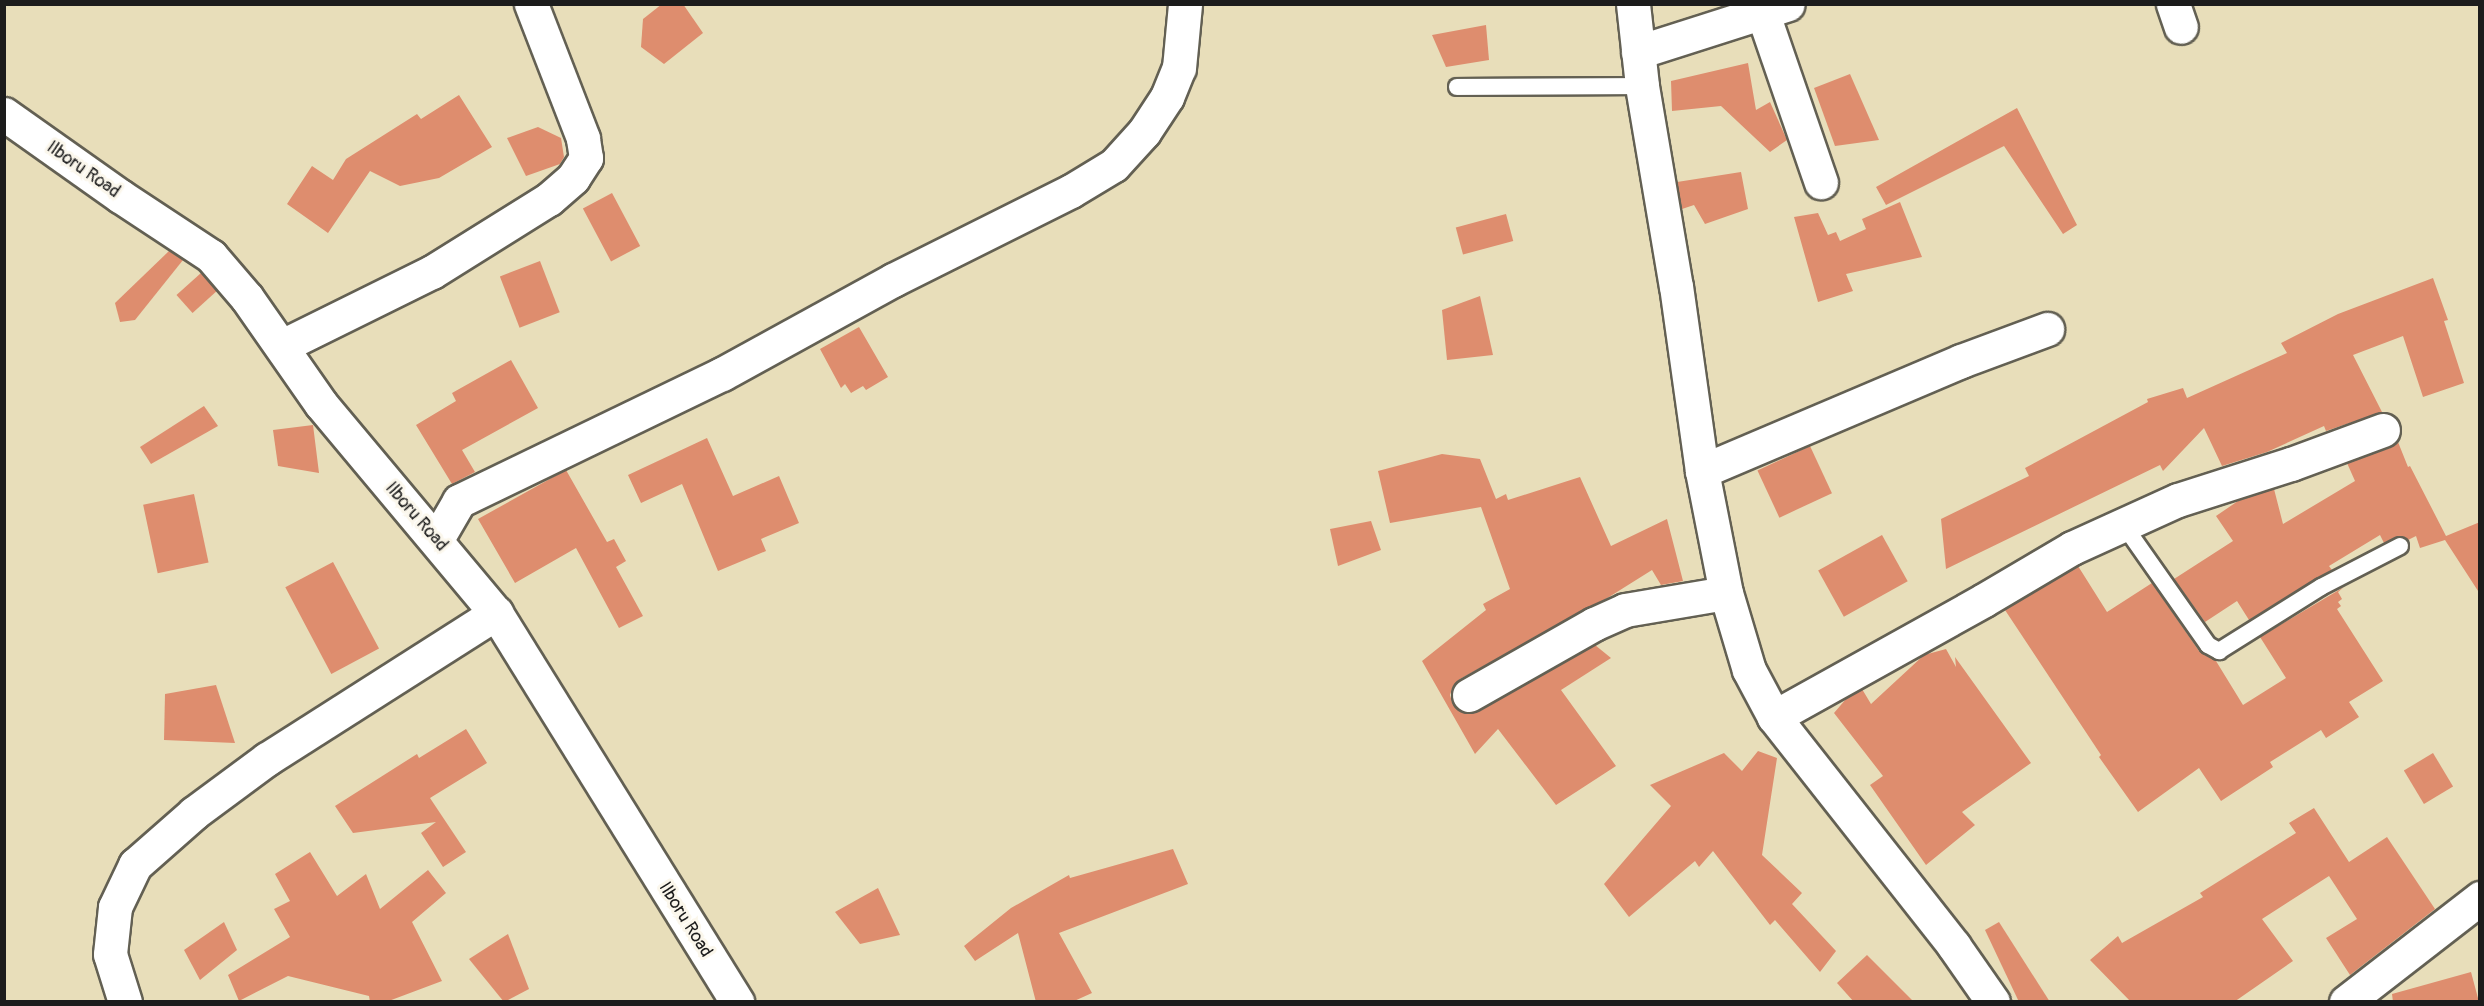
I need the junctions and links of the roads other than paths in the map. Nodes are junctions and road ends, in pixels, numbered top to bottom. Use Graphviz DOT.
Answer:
graph roads {
  1 [pos="531,4"];
  2 [pos="1185,4"];
  3 [pos="1633,4"];
  4 [pos="1775,9"];
  5 [pos="1638,52"];
  6 [pos="1642,86"];
  7 [pos="1457,87"];
  8 [pos="4,114"];
  9 [pos="1821,182"];
  10 [pos="2046,329"];
  11 [pos="282,346"];
  12 [pos="2383,430"];
  13 [pos="1702,471"];
  14 [pos="2123,524"];
  15 [pos="437,539"];
  16 [pos="2400,546"];
  17 [pos="1726,593"];
  18 [pos="496,613"];
  19 [pos="1469,695"];
  20 [pos="1774,717"];
  21 [pos="2480,897"];
  22 [pos="125,1002"];
  23 [pos="736,1002"];
  24 [pos="1993,1002"];
  25 [pos="2346,1002"];
  1 -- 11 [label="street"];
  2 -- 15 [label="street"];
  3 -- 5 [label="street"];
  4 -- 5 [label="street"];
  4 -- 9 [label="street"];
  5 -- 6 [label="street"];
  6 -- 7 [label="lane"];
  6 -- 13 [label="street"];
  8 -- 11 [label="street, Ilboru Road"];
  10 -- 13 [label="street"];
  11 -- 15 [label="street, Ilboru Road"];
  12 -- 14 [label="street"];
  13 -- 17 [label="street"];
  14 -- 16 [label="lane"];
  14 -- 20 [label="street"];
  15 -- 18 [label="street, Ilboru Road"];
  17 -- 19 [label="street"];
  17 -- 20 [label="street"];
  18 -- 22 [label="street"];
  18 -- 23 [label="street, Ilboru Road"];
  20 -- 24 [label="street"];
  21 -- 25 [label="street"];
}
